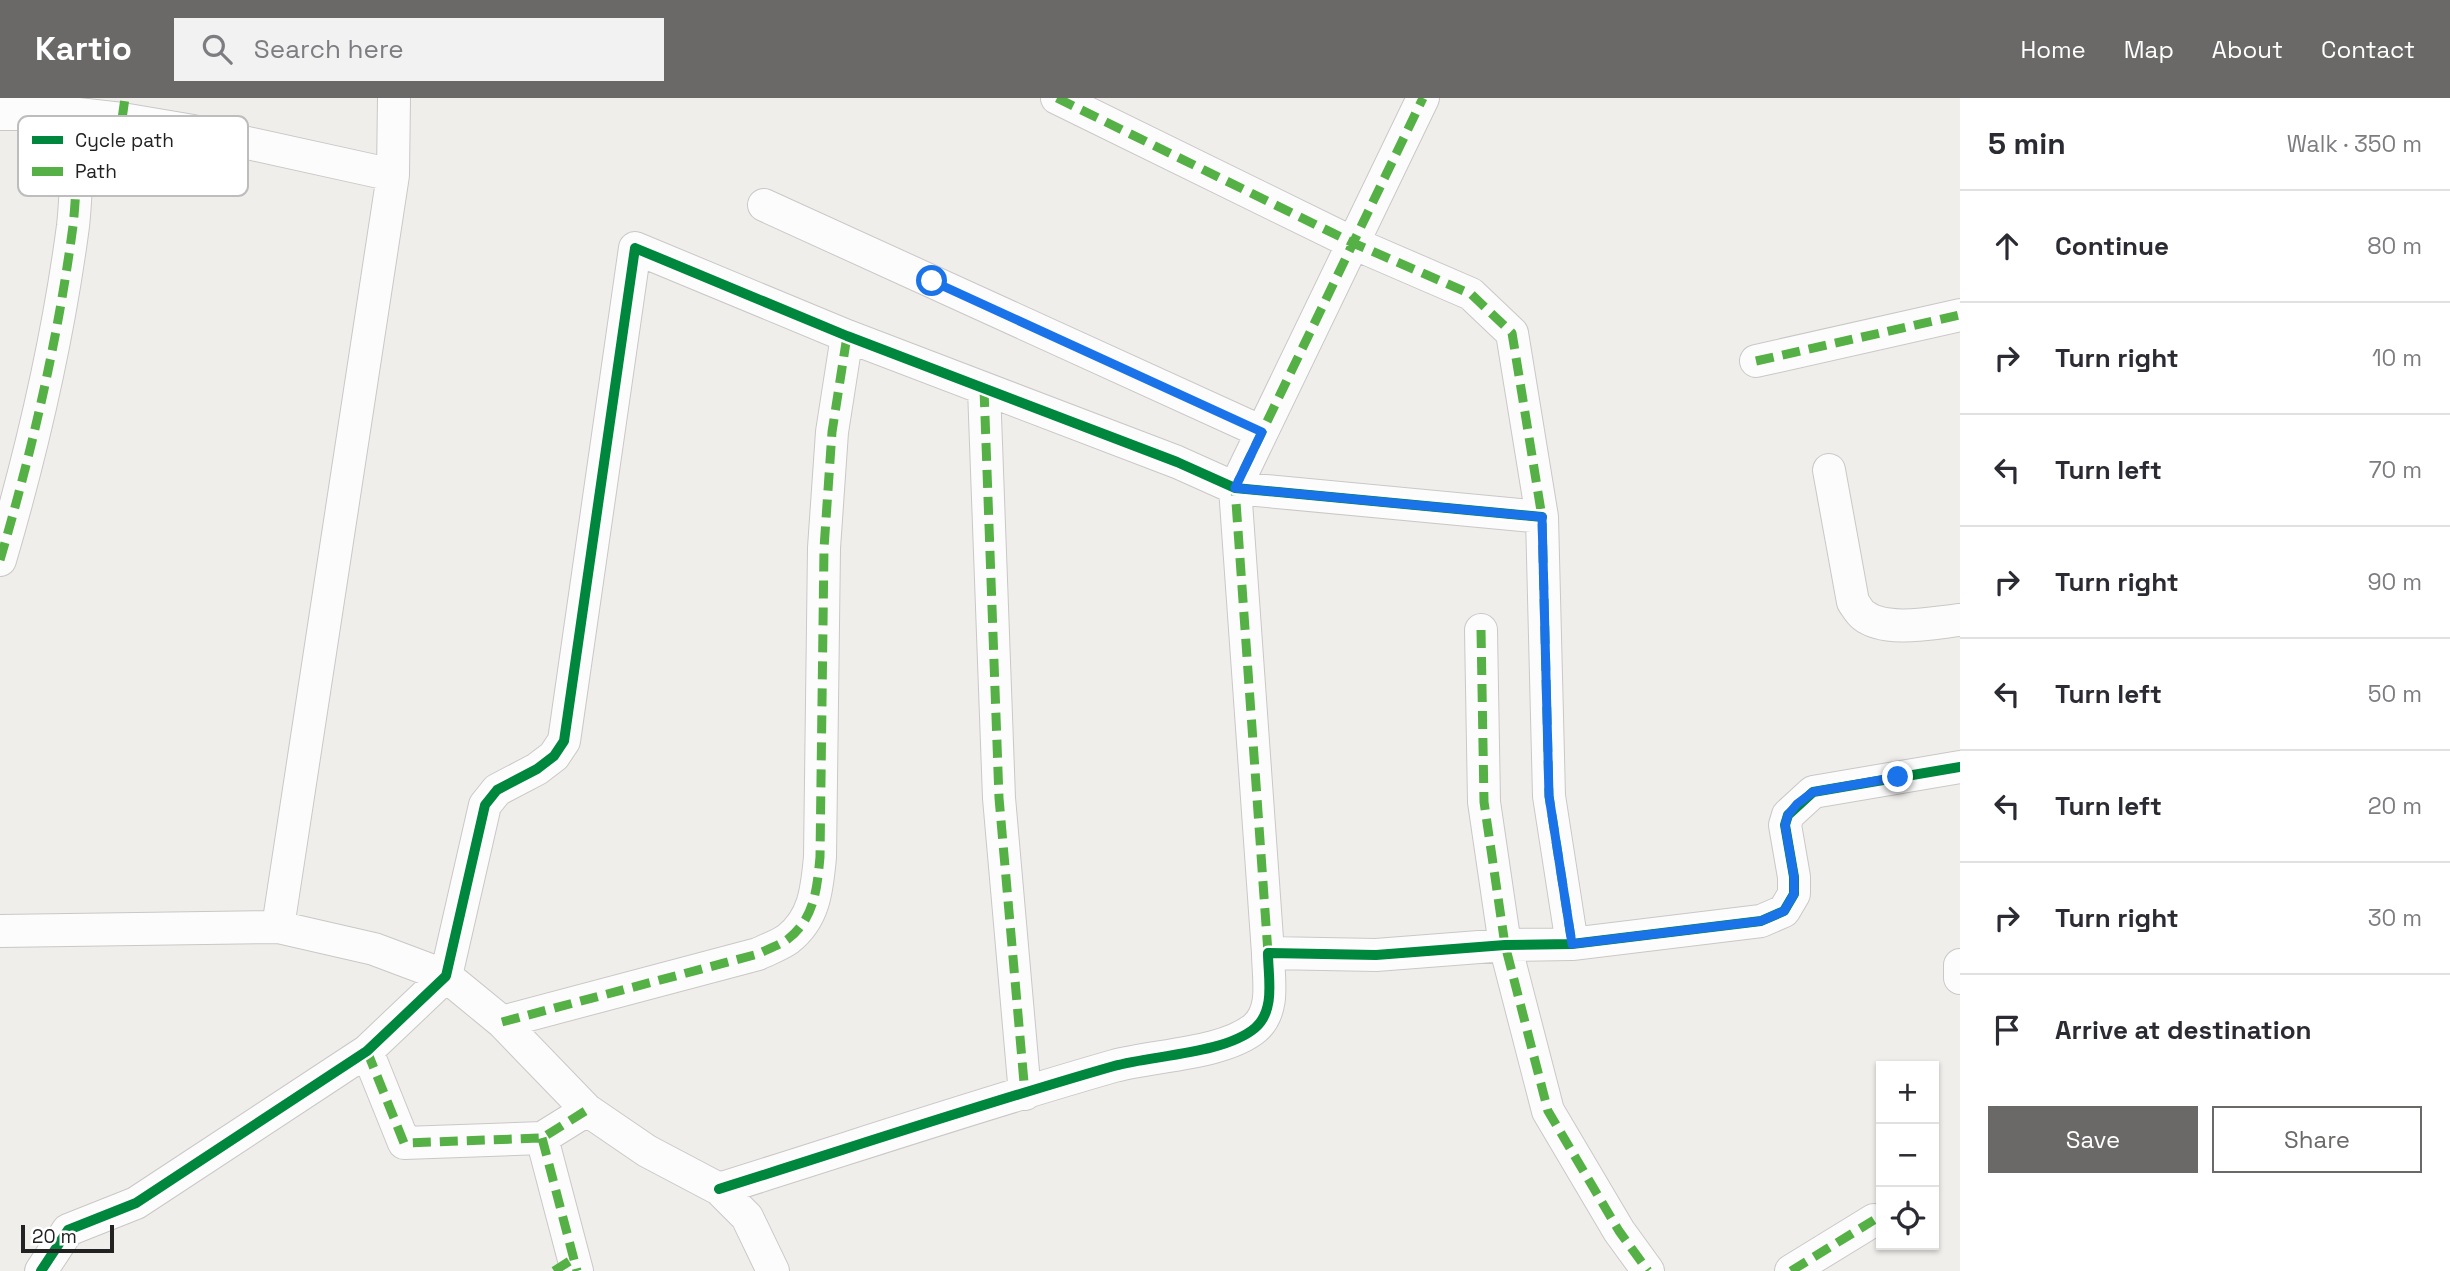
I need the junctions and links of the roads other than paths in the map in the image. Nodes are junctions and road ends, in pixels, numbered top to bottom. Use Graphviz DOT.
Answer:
graph roads {
  1 [pos="394,98"];
  2 [pos="1057,98"];
  3 [pos="1423,98"];
  4 [pos="123,108"];
  5 [pos="2,109"];
  6 [pos="78,114"];
  7 [pos="147,116"];
  8 [pos="248,143"];
  9 [pos="393,175"];
  10 [pos="74,196"];
  11 [pos="764,205"];
  12 [pos="1353,243"];
  13 [pos="1960,315"];
  14 [pos="847,336"];
  15 [pos="1756,361"];
  16 [pos="984,389"];
  17 [pos="1262,432"];
  18 [pos="1829,470"];
  19 [pos="1235,488"];
  20 [pos="1542,517"];
  21 [pos="0,561"];
  22 [pos="1960,620"];
  23 [pos="1481,630"];
  24 [pos="1960,767"];
  25 [pos="278,927"];
  26 [pos="0,931"];
  27 [pos="1572,944"];
  28 [pos="1505,945"];
  29 [pos="1268,953"];
  30 [pos="1960,965"];
  31 [pos="446,976"];
  32 [pos="1960,978"];
  33 [pos="502,1022"];
  34 [pos="367,1051"];
  35 [pos="1025,1094"];
  36 [pos="587,1110"];
  37 [pos="542,1138"];
  38 [pos="719,1189"];
  39 [pos="1874,1220"];
  40 [pos="568,1267"];
  41 [pos="41,1271"];
  42 [pos="773,1271"];
  43 [pos="1648,1271"];
  44 [pos="1791,1271"];
  1 -- 9 [label="street"];
  2 -- 12 [label="street"];
  3 -- 12 [label="street"];
  4 -- 6 [label="street"];
  4 -- 7 [label="street"];
  5 -- 6 [label="street"];
  8 -- 9 [label="street"];
  9 -- 25 [label="street"];
  10 -- 21 [label="street"];
  11 -- 17 [label="street"];
  12 -- 17 [label="street"];
  12 -- 20 [label="street"];
  13 -- 15 [label="street"];
  14 -- 16 [label="street"];
  14 -- 31 [label="street"];
  14 -- 33 [label="street"];
  16 -- 19 [label="street"];
  16 -- 35 [label="street"];
  17 -- 19 [label="street"];
  18 -- 22 [label="street"];
  19 -- 20 [label="street"];
  19 -- 29 [label="street"];
  20 -- 27 [label="street"];
  23 -- 28 [label="street"];
  24 -- 27 [label="street"];
  25 -- 26 [label="street"];
  25 -- 31 [label="street"];
  27 -- 28 [label="street"];
  28 -- 29 [label="street"];
  28 -- 43 [label="street"];
  29 -- 35 [label="street"];
  30 -- 32 [label="street"];
  31 -- 33 [label="street"];
  31 -- 34 [label="street"];
  33 -- 36 [label="street"];
  34 -- 37 [label="street"];
  34 -- 41 [label="street"];
  35 -- 38 [label="street"];
  36 -- 37 [label="street"];
  36 -- 38 [label="street"];
  37 -- 40 [label="street"];
  38 -- 42 [label="street"];
  39 -- 44 [label="street"];
}
